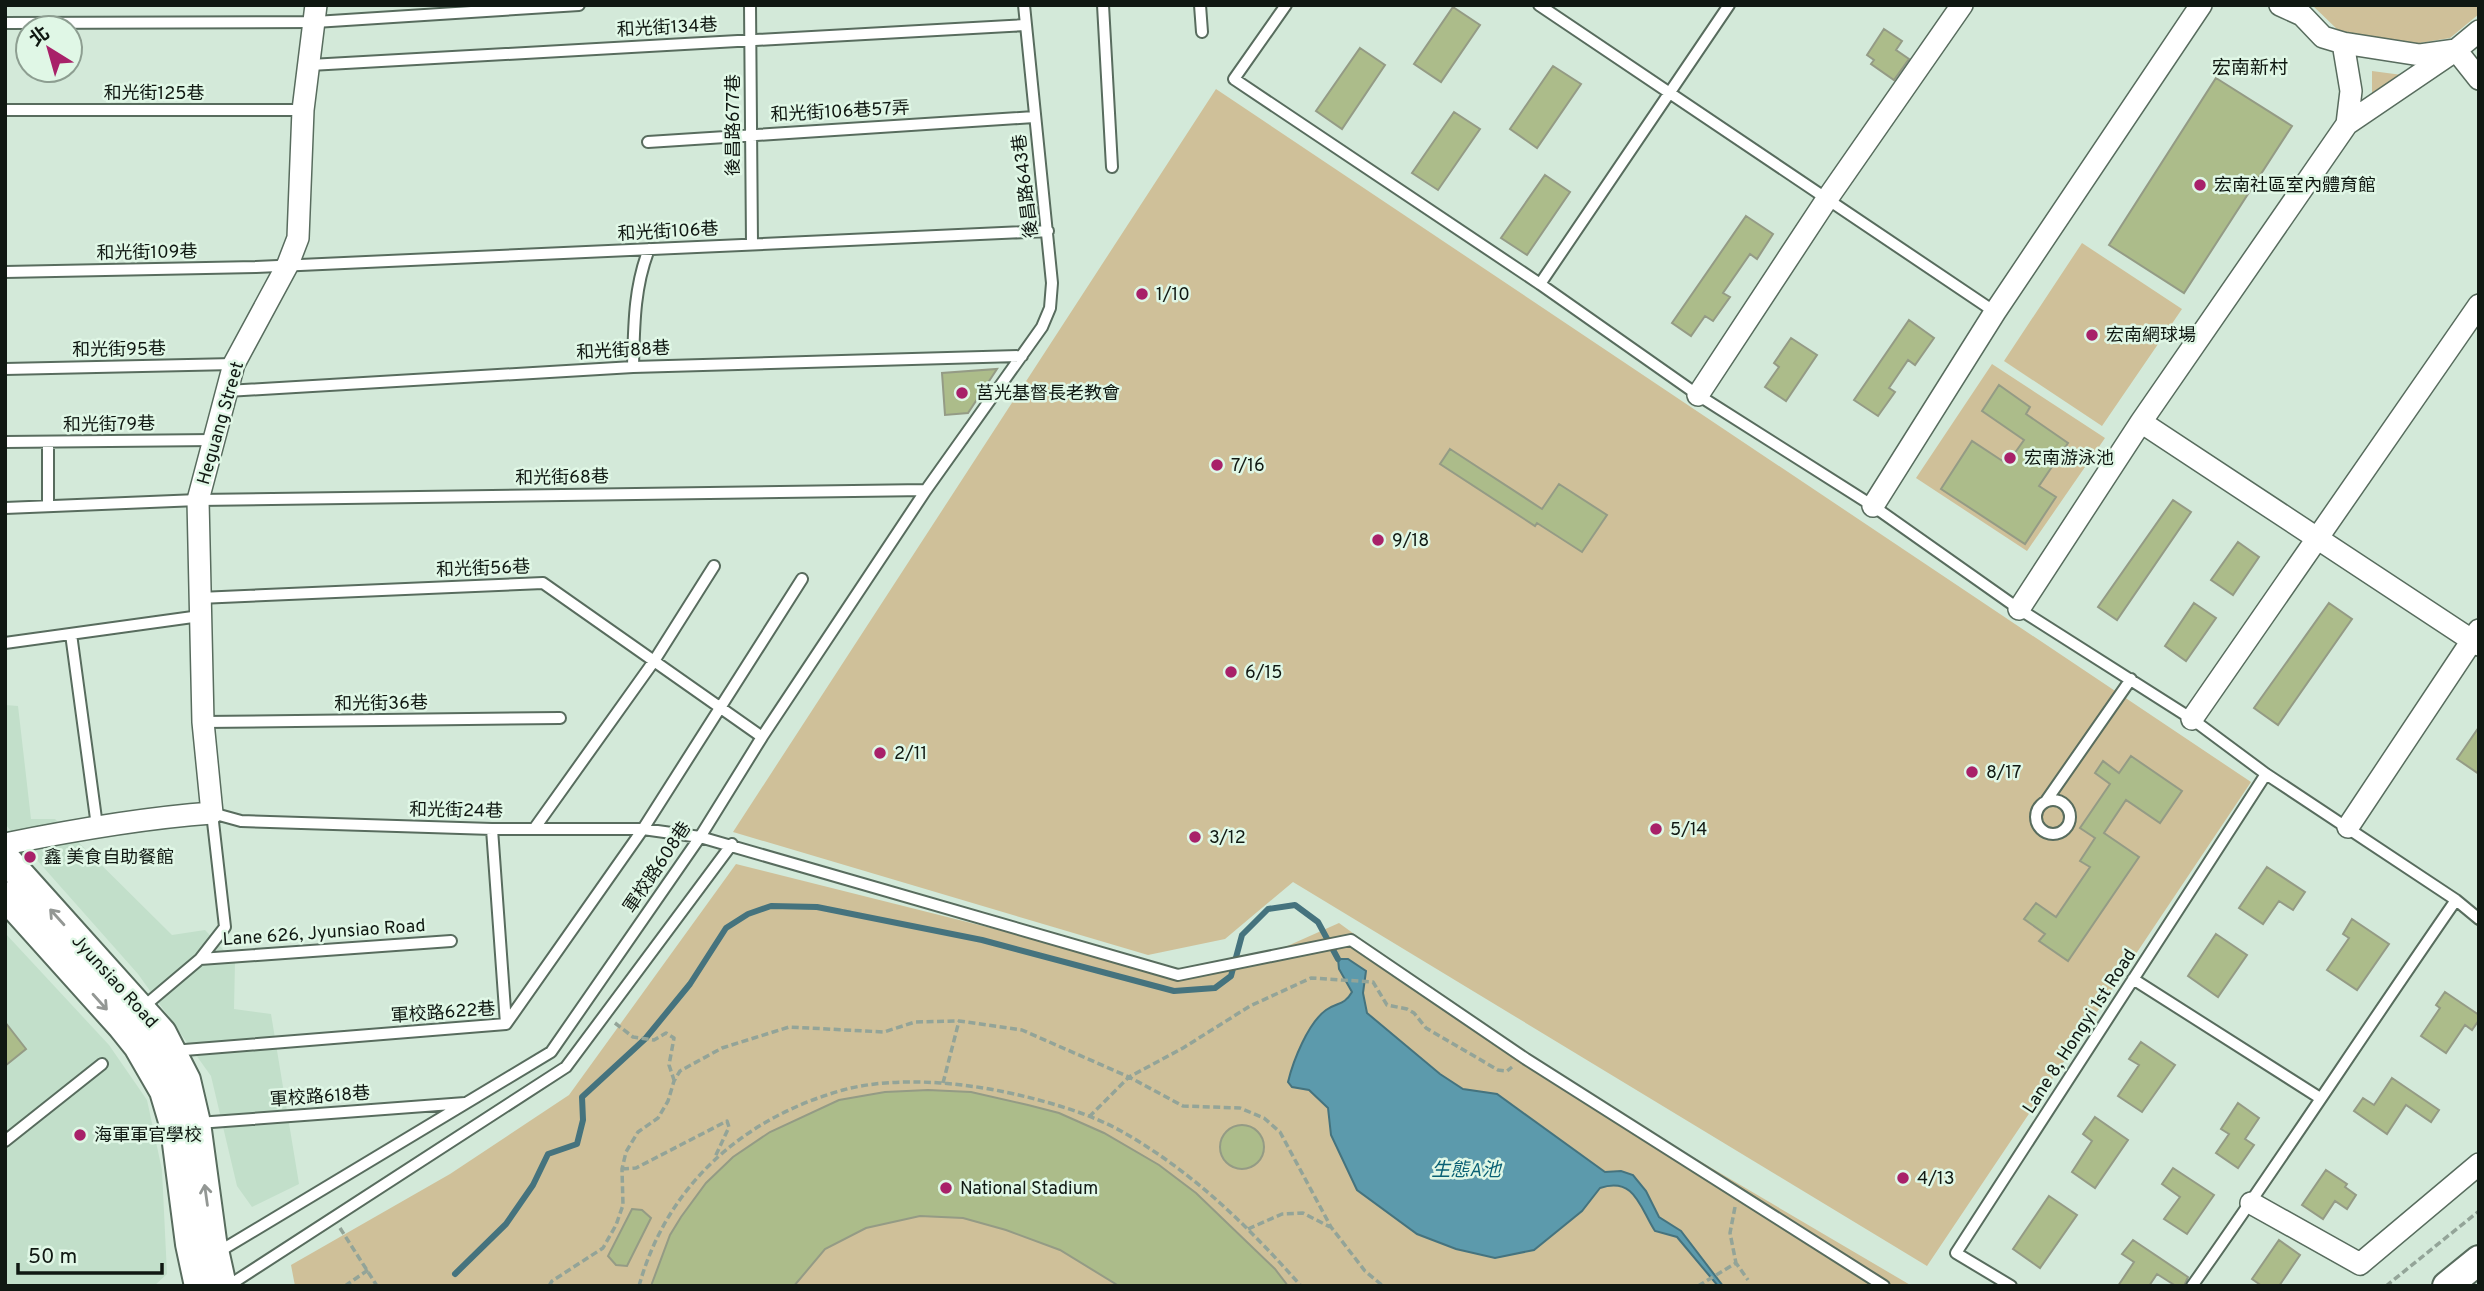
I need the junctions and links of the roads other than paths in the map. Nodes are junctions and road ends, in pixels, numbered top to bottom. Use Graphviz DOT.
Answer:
graph roads {
  1 [pos="579,5"];
  2 [pos="750,5"];
  3 [pos="1024,5"];
  4 [pos="1103,5"];
  5 [pos="1200,5"];
  6 [pos="1286,5"];
  7 [pos="1539,5"];
  8 [pos="1729,5"];
  9 [pos="1962,5"];
  10 [pos="2201,5"];
  11 [pos="2280,5"];
  12 [pos="2301,10"];
  13 [pos="316,13"];
  14 [pos="5,23"];
  15 [pos="1025,25"];
  16 [pos="2479,31"];
  17 [pos="1202,32"];
  18 [pos="750,40"];
  19 [pos="2343,43"];
  20 [pos="2456,50"];
  21 [pos="310,65"];
  22 [pos="2479,79"];
  23 [pos="1670,93"];
  24 [pos="5,110"];
  25 [pos="303,110"];
  26 [pos="1034,117"];
  27 [pos="2347,124"];
  28 [pos="751,134"];
  29 [pos="648,142"];
  30 [pos="1112,167"];
  31 [pos="1827,199"];
  32 [pos="1048,231"];
  33 [pos="752,244"];
  34 [pos="649,249"];
  35 [pos="288,264"];
  36 [pos="5,272"];
  37 [pos="1540,284"];
  38 [pos="2479,305"];
  39 [pos="1995,312"];
  40 [pos="1022,356"];
  41 [pos="234,364"];
  42 [pos="633,367"];
  43 [pos="5,369"];
  44 [pos="227,391"];
  45 [pos="1698,395"];
  46 [pos="2141,422"];
  47 [pos="214,440"];
  48 [pos="5,442"];
  49 [pos="48,442"];
  50 [pos="926,490"];
  51 [pos="198,500"];
  52 [pos="48,506"];
  53 [pos="1873,506"];
  54 [pos="5,508"];
  55 [pos="2318,539"];
  56 [pos="714,566"];
  57 [pos="802,579"];
  58 [pos="199,607"];
  59 [pos="2019,609"];
  60 [pos="71,634"];
  61 [pos="2476,639"];
  62 [pos="5,643"];
  63 [pos="654,661"];
  64 [pos="2132,679"];
  65 [pos="721,708"];
  66 [pos="560,718"];
  67 [pos="2192,719"];
  68 [pos="203,722"];
  69 [pos="762,737"];
  70 [pos="2266,774"];
  71 [pos="2046,801"];
  72 [pos="212,813"];
  73 [pos="97,826"];
  74 [pos="2348,827"];
  75 [pos="492,829"];
  76 [pos="534,829"];
  77 [pos="643,829"];
  78 [pos="700,837"];
  79 [pos="5,844"];
  80 [pos="732,844"];
  81 [pos="5,858"];
  82 [pos="5,896"];
  83 [pos="2456,900"];
  84 [pos="2479,919"];
  85 [pos="451,941"];
  86 [pos="200,959"];
  87 [pos="2133,979"];
  88 [pos="131,1018"];
  89 [pos="506,1024"];
  90 [pos="159,1057"];
  91 [pos="102,1064"];
  92 [pos="2320,1098"];
  93 [pos="467,1103"];
  94 [pos="186,1125"];
  95 [pos="5,1141"];
  96 [pos="2479,1164"];
  97 [pos="2251,1203"];
  98 [pos="2479,1260"];
  99 [pos="202,1267"];
  100 [pos="222,1286"];
  101 [pos="228,1286"];
  102 [pos="1884,1286"];
  103 [pos="2011,1286"];
  104 [pos="2192,1286"];
  105 [pos="2446,1286"];
  1 -- 13 [label="lane"];
  2 -- 18 [label="lane, 後昌路677巷"];
  3 -- 15 [label="lane, 後昌路643巷"];
  4 -- 30 [label="lane"];
  5 -- 17 [label="lane"];
  6 -- 37 [label="lane"];
  7 -- 23 [label="lane"];
  8 -- 23 [label="lane"];
  9 -- 31 [label="street"];
  10 -- 39 [label="street"];
  11 -- 12 [label="street"];
  12 -- 19 [label="street"];
  13 -- 14 [label="lane"];
  13 -- 21 [label="street, Heguang Street"];
  15 -- 18 [label="lane, 和光街134巷"];
  15 -- 26 [label="lane, 後昌路643巷"];
  16 -- 20 [label="street"];
  18 -- 21 [label="lane, 和光街134巷"];
  18 -- 28 [label="lane, 後昌路677巷"];
  19 -- 20 [label="street"];
  19 -- 27 [label="street"];
  20 -- 22 [label="street"];
  20 -- 27 [label="street"];
  21 -- 25 [label="street, Heguang Street"];
  23 -- 31 [label="lane"];
  23 -- 37 [label="lane"];
  24 -- 25 [label="lane, 和光街125巷"];
  25 -- 35 [label="street, Heguang Street"];
  26 -- 28 [label="lane, 和光街106巷57弄"];
  26 -- 32 [label="lane, 後昌路643巷"];
  27 -- 46 [label="street"];
  28 -- 29 [label="lane, 和光街106巷57弄"];
  28 -- 33 [label="lane, 後昌路677巷"];
  31 -- 39 [label="lane"];
  31 -- 45 [label="street"];
  32 -- 33 [label="lane, 和光街106巷"];
  32 -- 40 [label="lane, 後昌路643巷"];
  33 -- 34 [label="lane, 和光街106巷"];
  34 -- 35 [label="lane, 和光街106巷"];
  34 -- 42 [label="lane"];
  35 -- 36 [label="lane, 和光街109巷"];
  35 -- 41 [label="street, Heguang Street"];
  37 -- 45 [label="lane"];
  38 -- 55 [label="street"];
  39 -- 53 [label="street"];
  40 -- 42 [label="lane, 和光街88巷"];
  40 -- 50 [label="lane, 軍校路608巷"];
  41 -- 43 [label="lane, 和光街95巷"];
  41 -- 44 [label="street, Heguang Street"];
  42 -- 44 [label="lane, 和光街88巷"];
  44 -- 47 [label="street, Heguang Street"];
  45 -- 53 [label="lane"];
  46 -- 55 [label="street"];
  46 -- 59 [label="street"];
  47 -- 49 [label="lane, 和光街79巷"];
  47 -- 51 [label="street, Heguang Street"];
  48 -- 49 [label="lane, 和光街79巷"];
  49 -- 52 [label="lane"];
  50 -- 51 [label="lane, 和光街68巷"];
  50 -- 69 [label="lane, 軍校路608巷"];
  51 -- 52 [label="lane, 和光街68巷"];
  51 -- 58 [label="street, Heguang Street"];
  52 -- 54 [label="lane, 和光街68巷"];
  53 -- 59 [label="lane"];
  55 -- 61 [label="street"];
  55 -- 67 [label="street"];
  56 -- 63 [label="lane"];
  57 -- 65 [label="lane, 軍校路622巷"];
  58 -- 60 [label="lane, 和光街56巷"];
  58 -- 63 [label="lane, 和光街56巷"];
  58 -- 68 [label="street, Heguang Street"];
  59 -- 64 [label="lane"];
  60 -- 62 [label="lane, 和光街56巷"];
  60 -- 73 [label="lane"];
  61 -- 74 [label="street"];
  63 -- 65 [label="lane, 和光街56巷"];
  63 -- 76 [label="lane"];
  64 -- 67 [label="lane"];
  64 -- 71 [label="lane"];
  65 -- 69 [label="lane, 和光街56巷"];
  65 -- 77 [label="lane, 軍校路622巷"];
  66 -- 68 [label="lane, 和光街36巷"];
  67 -- 70 [label="lane"];
  68 -- 72 [label="street, Heguang Street"];
  69 -- 78 [label="lane, 軍校路608巷"];
  70 -- 74 [label="lane"];
  70 -- 87 [label="lane, Lane 8, Hongyi 1st Road"];
  72 -- 73 [label="street"];
  72 -- 75 [label="lane, 和光街24巷"];
  72 -- 86 [label="lane, Lane 626, Jyunsiao Road"];
  73 -- 79 [label="street"];
  74 -- 83 [label="lane"];
  75 -- 76 [label="lane, 和光街24巷"];
  75 -- 89 [label="lane"];
  76 -- 77 [label="lane, 和光街24巷"];
  77 -- 78 [label="lane, 和光街24巷"];
  77 -- 89 [label="lane, 軍校路622巷"];
  78 -- 80 [label="lane, 和光街24巷"];
  78 -- 93 [label="lane, 軍校路608巷"];
  80 -- 101 [label="lane"];
  80 -- 102 [label="lane, 和光街24巷"];
  88 -- 81 [label="street, Jyunsiao Road, one-way"];
  82 -- 88 [label="street, Jyunsiao Road, one-way"];
  83 -- 84 [label="lane"];
  83 -- 92 [label="lane"];
  85 -- 86 [label="lane, Lane 626, Jyunsiao Road"];
  86 -- 88 [label="lane, Lane 626, Jyunsiao Road"];
  87 -- 92 [label="lane"];
  87 -- 103 [label="lane, Lane 8, Hongyi 1st Road"];
  88 -- 90 [label="street, Jyunsiao Road"];
  89 -- 90 [label="lane, 軍校路622巷"];
  90 -- 94 [label="street, Jyunsiao Road"];
  91 -- 95 [label="lane"];
  92 -- 97 [label="lane"];
  93 -- 94 [label="lane, 軍校路618巷"];
  93 -- 99 [label="lane, 軍校路608巷"];
  94 -- 99 [label="street, Jyunsiao Road"];
  96 -- 97 [label="street"];
  97 -- 104 [label="lane"];
  98 -- 105 [label="street"];
  99 -- 100 [label="street, Jyunsiao Road"];
}
